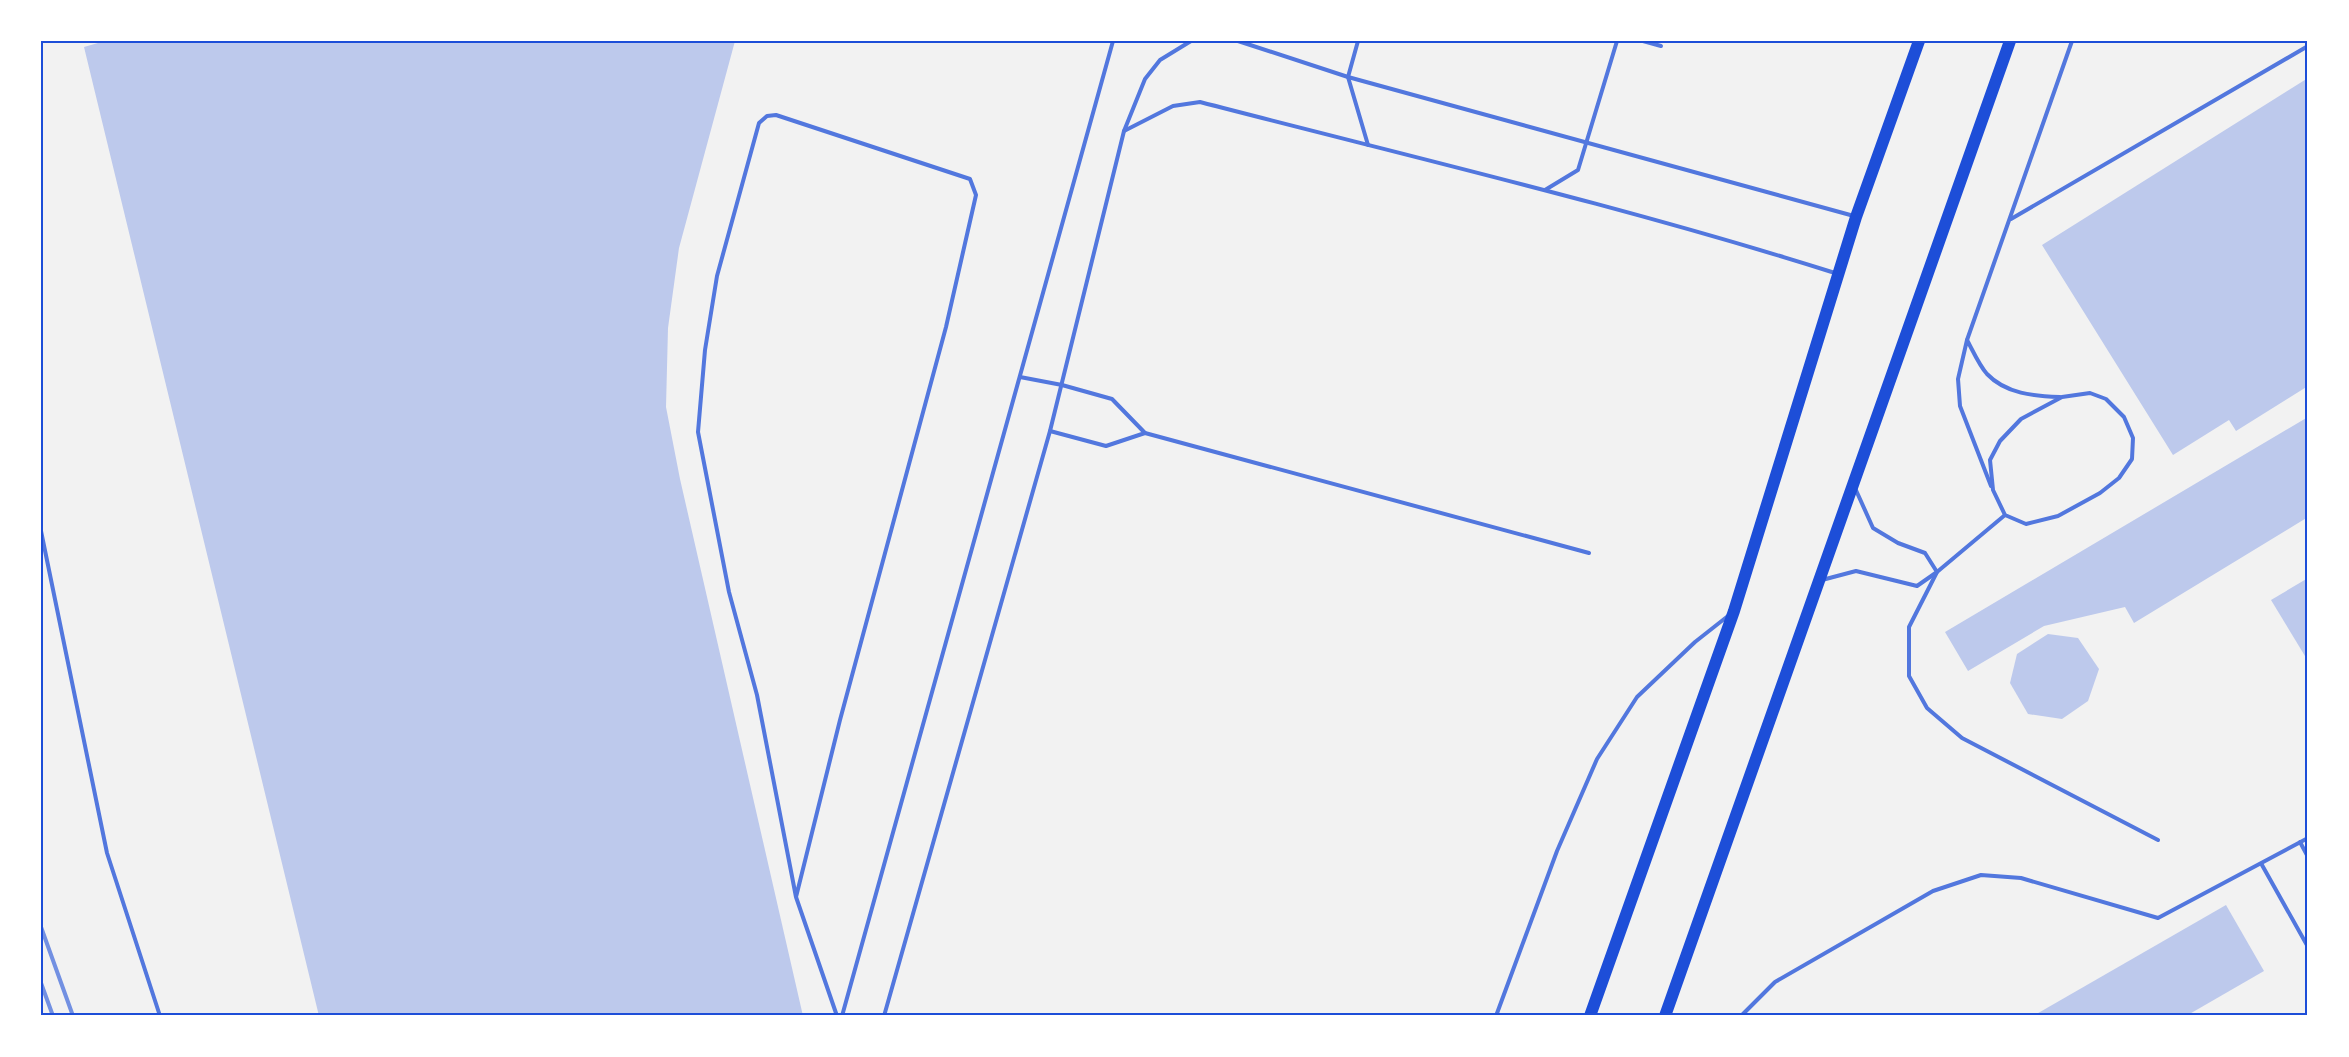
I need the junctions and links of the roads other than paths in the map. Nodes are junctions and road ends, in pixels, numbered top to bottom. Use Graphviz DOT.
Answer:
graph roads {
  1 [pos="1113,41"];
  2 [pos="1191,41"];
  3 [pos="1238,41"];
  4 [pos="1358,41"];
  5 [pos="1617,41"];
  6 [pos="1643,41"];
  7 [pos="1919,41"];
  8 [pos="2010,41"];
  9 [pos="2072,41"];
  10 [pos="1660,46"];
  11 [pos="2308,46"];
  12 [pos="1348,77"];
  13 [pos="1124,131"];
  14 [pos="1588,144"];
  15 [pos="1368,145"];
  16 [pos="1545,190"];
  17 [pos="1856,217"];
  18 [pos="2011,219"];
  19 [pos="1839,274"];
  20 [pos="1967,340"];
  21 [pos="1020,377"];
  22 [pos="1062,385"];
  23 [pos="2062,397"];
  24 [pos="1050,431"];
  25 [pos="1145,433"];
  26 [pos="1852,482"];
  27 [pos="1993,490"];
  28 [pos="2005,515"];
  29 [pos="41,531"];
  30 [pos="1589,553"];
  31 [pos="1937,572"];
  32 [pos="1818,581"];
  33 [pos="1734,611"];
  34 [pos="2308,838"];
  35 [pos="2158,840"];
  36 [pos="2300,842"];
  37 [pos="2308,857"];
  38 [pos="2262,865"];
  39 [pos="796,897"];
  40 [pos="2308,947"];
  41 [pos="160,1016"];
  42 [pos="837,1016"];
  43 [pos="842,1016"];
  44 [pos="884,1016"];
  45 [pos="1496,1016"];
  46 [pos="1590,1016"];
  47 [pos="1665,1016"];
  48 [pos="1741,1016"];
  1 -- 21 [label="lane"];
  2 -- 13 [label="lane"];
  3 -- 12 [label="lane"];
  4 -- 12 [label="lane"];
  5 -- 14 [label="lane"];
  6 -- 10 [label="lane"];
  7 -- 17 [label="main road"];
  8 -- 26 [label="main road"];
  9 -- 18 [label="lane"];
  11 -- 18 [label="lane"];
  12 -- 14 [label="lane"];
  12 -- 15 [label="lane"];
  13 -- 15 [label="lane"];
  13 -- 22 [label="lane"];
  14 -- 16 [label="lane"];
  14 -- 17 [label="lane"];
  15 -- 16 [label="lane"];
  16 -- 19 [label="lane"];
  17 -- 19 [label="main road"];
  18 -- 20 [label="lane"];
  19 -- 33 [label="main road"];
  20 -- 23 [label="lane"];
  20 -- 27 [label="lane"];
  21 -- 22 [label="lane"];
  21 -- 43 [label="lane"];
  22 -- 24 [label="lane"];
  22 -- 25 [label="lane"];
  23 -- 27 [label="lane"];
  23 -- 28 [label="lane"];
  24 -- 25 [label="lane"];
  24 -- 44 [label="lane"];
  25 -- 30 [label="lane"];
  26 -- 31 [label="lane"];
  26 -- 32 [label="main road"];
  27 -- 28 [label="lane"];
  28 -- 31 [label="lane"];
  29 -- 41 [label="lane"];
  31 -- 32 [label="lane"];
  31 -- 35 [label="lane"];
  32 -- 47 [label="main road"];
  33 -- 45 [label="lane"];
  33 -- 46 [label="main road"];
  34 -- 36 [label="lane"];
  36 -- 37 [label="lane"];
  36 -- 38 [label="lane"];
  38 -- 40 [label="lane"];
  38 -- 48 [label="lane"];
  39 -- 39 [label="lane"];
  39 -- 42 [label="lane"];
}
